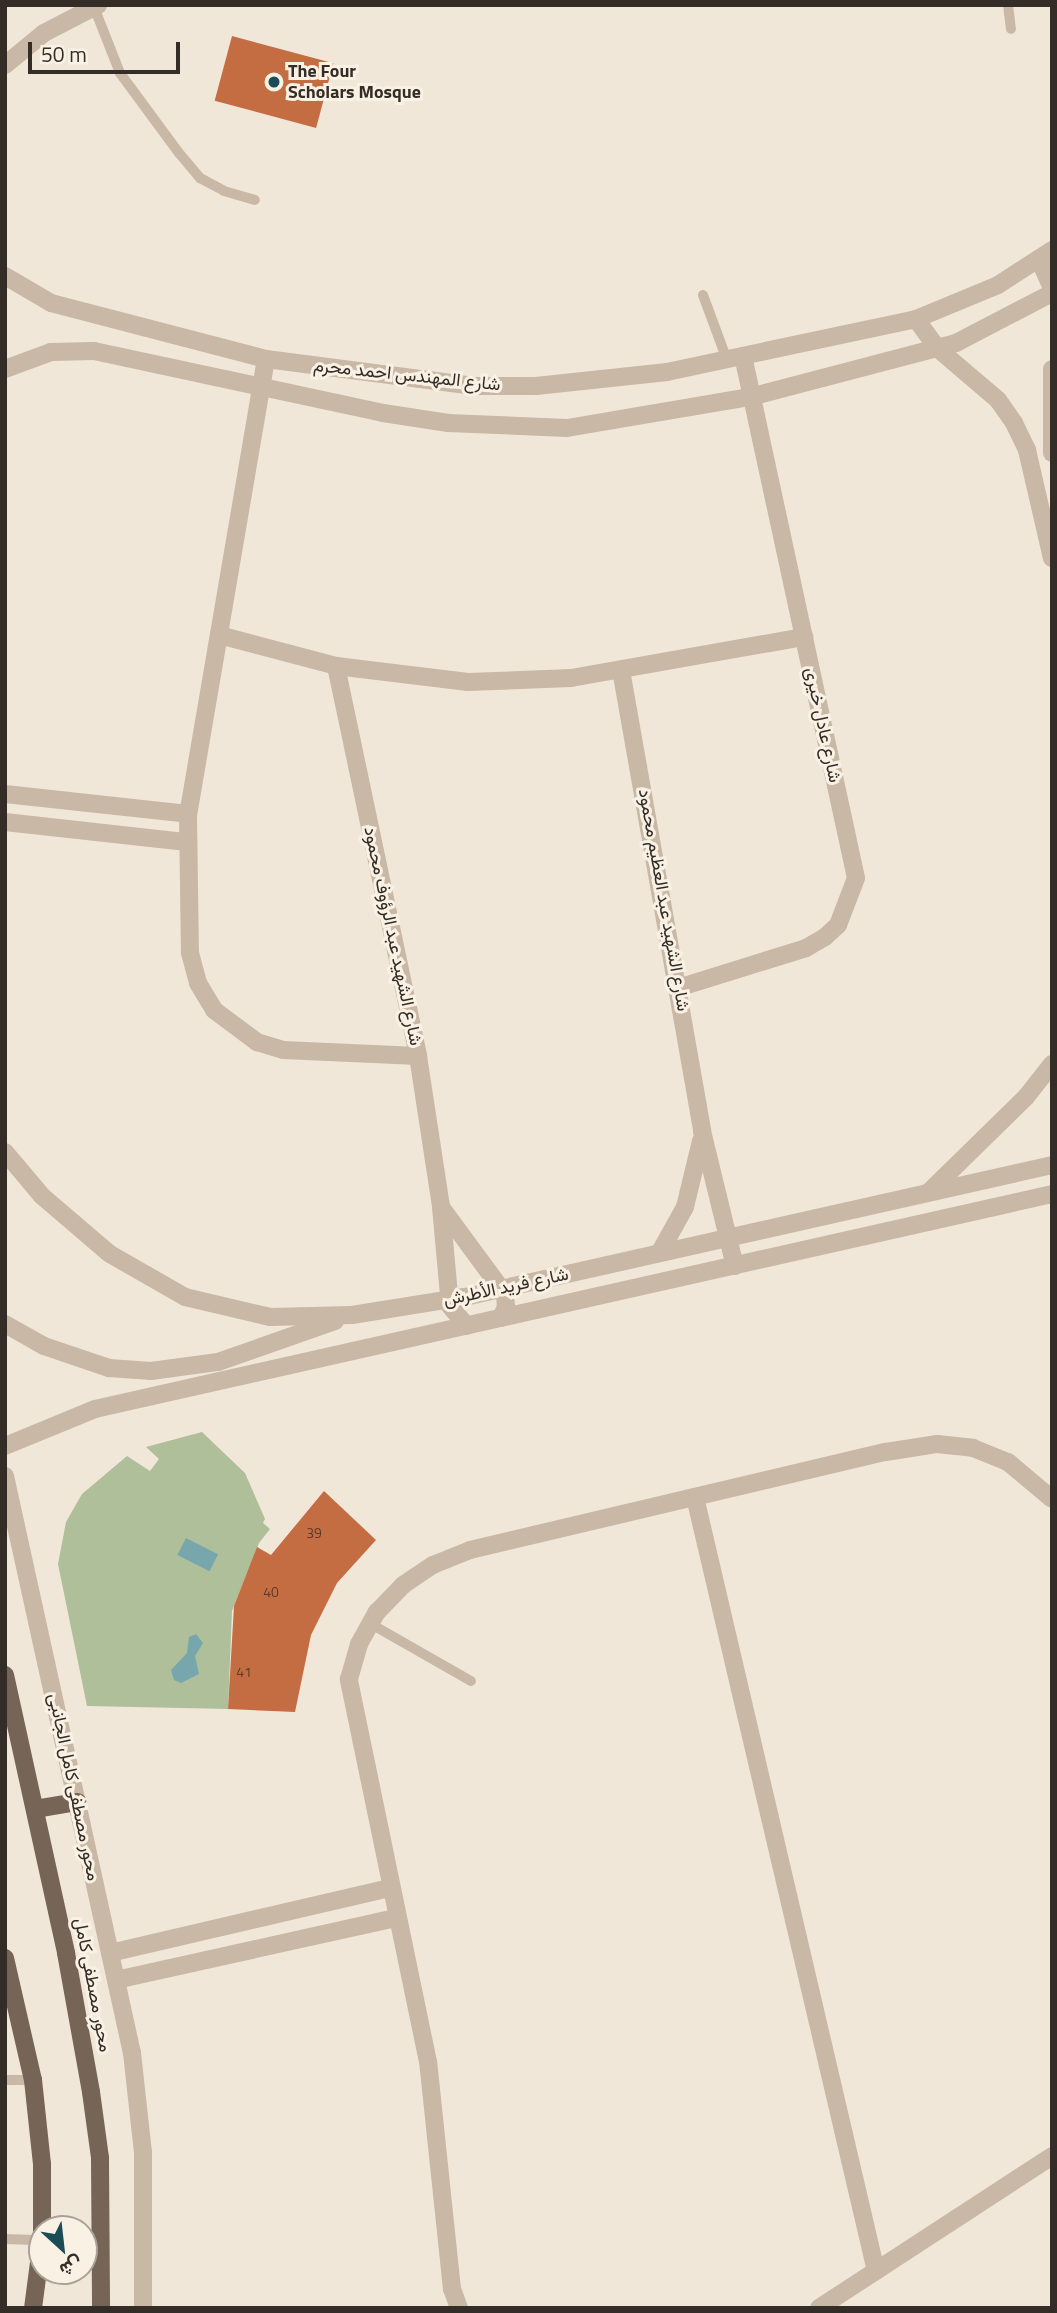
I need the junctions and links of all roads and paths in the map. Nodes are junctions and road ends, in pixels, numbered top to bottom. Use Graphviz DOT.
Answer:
graph roads {
  1 [pos="1008,5"];
  2 [pos="96,6"];
  3 [pos="1011,29"];
  4 [pos="5,65"];
  5 [pos="255,200"];
  6 [pos="1045,254"];
  7 [pos="5,276"];
  8 [pos="1052,291"];
  9 [pos="702,295"];
  10 [pos="916,319"];
  11 [pos="937,348"];
  12 [pos="735,358"];
  13 [pos="266,359"];
  14 [pos="5,369"];
  15 [pos="1052,369"];
  16 [pos="261,388"];
  17 [pos="750,397"];
  18 [pos="1051,449"];
  19 [pos="1027,450"];
  20 [pos="1052,558"];
  21 [pos="219,635"];
  22 [pos="804,638"];
  23 [pos="336,666"];
  24 [pos="621,670"];
  25 [pos="5,794"];
  26 [pos="188,814"];
  27 [pos="5,822"];
  28 [pos="187,842"];
  29 [pos="681,987"];
  30 [pos="418,1056"];
  31 [pos="1052,1064"];
  32 [pos="702,1131"];
  33 [pos="5,1152"];
  34 [pos="1052,1165"];
  35 [pos="929,1192"];
  36 [pos="1052,1194"];
  37 [pos="441,1206"];
  38 [pos="728,1237"];
  39 [pos="660,1252"];
  40 [pos="735,1266"];
  41 [pos="502,1288"];
  42 [pos="449,1300"];
  43 [pos="352,1315"];
  44 [pos="501,1318"];
  45 [pos="5,1324"];
  46 [pos="467,1326"];
  47 [pos="5,1446"];
  48 [pos="5,1476"];
  49 [pos="695,1497"];
  50 [pos="1052,1499"];
  51 [pos="370,1624"];
  52 [pos="5,1675"];
  53 [pos="471,1681"];
  54 [pos="77,1802"];
  55 [pos="35,1809"];
  56 [pos="389,1888"];
  57 [pos="396,1917"];
  58 [pos="110,1953"];
  59 [pos="5,1958"];
  60 [pos="116,1980"];
  61 [pos="5,2080"];
  62 [pos="33,2080"];
  63 [pos="1052,2155"];
  64 [pos="42,2215"];
  65 [pos="5,2239"];
  66 [pos="28,2240"];
  67 [pos="876,2271"];
  68 [pos="36,2285"];
  69 [pos="33,2308"];
  70 [pos="101,2308"];
  71 [pos="143,2308"];
  72 [pos="458,2308"];
  73 [pos="819,2308"];
  1 -- 3 [label="lane"];
  2 -- 4 [label="street"];
  2 -- 5 [label="lane"];
  6 -- 8 [label="street"];
  6 -- 10 [label="street, شارع المهندس احمد محرم"];
  7 -- 13 [label="street, شارع المهندس احمد محرم"];
  8 -- 11 [label="street, شارع المهندس احمد محرم"];
  9 -- 12 [label="lane"];
  10 -- 11 [label="street"];
  10 -- 12 [label="street, شارع المهندس احمد محرم"];
  11 -- 17 [label="street, شارع المهندس احمد محرم"];
  11 -- 19 [label="street"];
  12 -- 13 [label="street, شارع المهندس احمد محرم"];
  12 -- 17 [label="street, شارع عادل خيرى"];
  13 -- 16 [label="street"];
  14 -- 16 [label="street, شارع المهندس احمد محرم"];
  15 -- 18 [label="street"];
  16 -- 17 [label="street, شارع المهندس احمد محرم"];
  16 -- 21 [label="street"];
  17 -- 22 [label="street, شارع عادل خيرى"];
  18 -- 19 [label="street"];
  19 -- 20 [label="street"];
  21 -- 23 [label="street"];
  21 -- 26 [label="street"];
  22 -- 24 [label="street"];
  22 -- 29 [label="street, شارع عادل خيرى"];
  23 -- 24 [label="street"];
  23 -- 30 [label="street, شارع الشهيد عبد الرؤوف محمود"];
  24 -- 29 [label="street, شارع الشهيد عبد العظيم محمود"];
  25 -- 26 [label="street"];
  26 -- 28 [label="street"];
  27 -- 28 [label="street"];
  28 -- 30 [label="street"];
  29 -- 32 [label="street, شارع الشهيد عبد العظيم محمود"];
  30 -- 37 [label="street, شارع الشهيد عبد الرؤوف محمود"];
  31 -- 35 [label="street"];
  32 -- 38 [label="street, شارع الشهيد عبد العظيم محمود"];
  32 -- 39 [label="street, شارع الشهيد عبد العظيم محمود"];
  33 -- 43 [label="street, شارع فريد الأطرش"];
  34 -- 35 [label="street, شارع فريد الأطرش"];
  35 -- 38 [label="street, شارع فريد الأطرش"];
  36 -- 40 [label="street, شارع فريد الأطرش"];
  37 -- 41 [label="street, شارع الشهيد عبد الرؤوف محمود"];
  37 -- 42 [label="street, شارع الشهيد عبد الرؤوف محمود"];
  38 -- 39 [label="street, شارع فريد الأطرش"];
  38 -- 40 [label="street, شارع الشهيد عبد العظيم محمود"];
  39 -- 41 [label="street, شارع فريد الأطرش"];
  40 -- 44 [label="street, شارع فريد الأطرش"];
  41 -- 42 [label="street, شارع فريد الأطرش"];
  41 -- 44 [label="street"];
  42 -- 43 [label="street, شارع فريد الأطرش"];
  42 -- 46 [label="street, شارع الشهيد عبد الرؤوف محمود"];
  43 -- 45 [label="street"];
  44 -- 46 [label="street, شارع فريد الأطرش"];
  46 -- 47 [label="street, شارع فريد الأطرش"];
  48 -- 54 [label="street, محور مصطفى كامل الجانبى"];
  49 -- 50 [label="street"];
  49 -- 51 [label="street"];
  49 -- 67 [label="street"];
  51 -- 53 [label="lane"];
  51 -- 56 [label="street"];
  52 -- 55 [label="main road, محور مصطفى كامل"];
  54 -- 55 [label="main road"];
  54 -- 58 [label="street, محور مصطفى كامل الجانبى"];
  55 -- 70 [label="main road, محور مصطفى كامل"];
  56 -- 57 [label="street"];
  56 -- 58 [label="street"];
  57 -- 60 [label="street"];
  57 -- 72 [label="street"];
  58 -- 60 [label="street, محور مصطفى كامل الجانبى"];
  59 -- 62 [label="main road"];
  60 -- 71 [label="street, محور مصطفى كامل الجانبى"];
  61 -- 62 [label="lane"];
  62 -- 64 [label="main road"];
  63 -- 67 [label="street"];
  65 -- 66 [label="lane"];
  67 -- 73 [label="street"];
  68 -- 69 [label="main road"];
}
